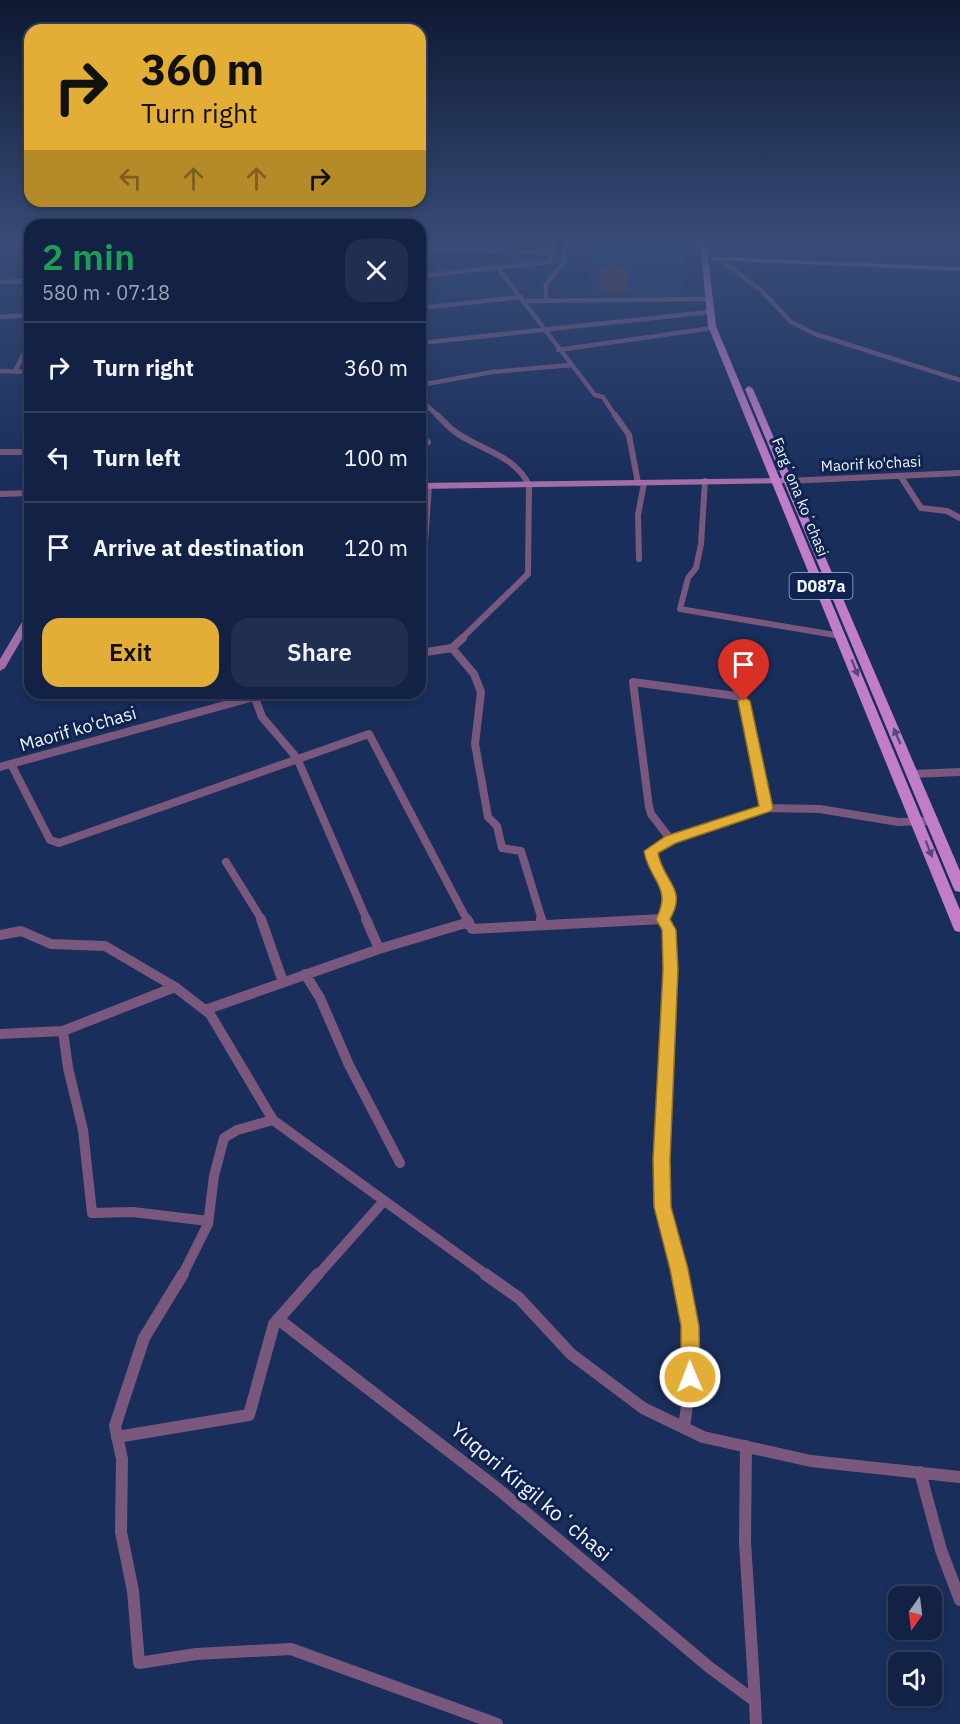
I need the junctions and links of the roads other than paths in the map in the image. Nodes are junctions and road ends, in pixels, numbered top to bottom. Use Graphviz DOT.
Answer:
graph roads {
  1 [pos="537,320"];
  2 [pos="636,320"];
  3 [pos="712,320"];
  4 [pos="722,320"];
  5 [pos="789,320"];
  6 [pos="713,328"];
  7 [pos="544,331"];
  8 [pos="426,342"];
  9 [pos="558,350"];
  10 [pos="24,354"];
  11 [pos="571,365"];
  12 [pos="0,371"];
  13 [pos="15,371"];
  14 [pos="24,372"];
  15 [pos="960,380"];
  16 [pos="426,384"];
  17 [pos="426,405"];
  18 [pos="0,452"];
  19 [pos="24,452"];
  20 [pos="960,472"];
  21 [pos="900,477"];
  22 [pos="783,481"];
  23 [pos="705,482"];
  24 [pos="641,483"];
  25 [pos="529,484"];
  26 [pos="426,486"];
  27 [pos="0,494"];
  28 [pos="24,494"];
  29 [pos="960,518"];
  30 [pos="639,559"];
  31 [pos="24,627"];
  32 [pos="841,636"];
  33 [pos="452,648"];
  34 [pos="426,652"];
  35 [pos="0,668"];
  36 [pos="251,699"];
  37 [pos="255,699"];
  38 [pos="297,758"];
  39 [pos="11,764"];
  40 [pos="0,767"];
  41 [pos="960,772"];
  42 [pos="912,774"];
  43 [pos="766,808"];
  44 [pos="932,821"];
  45 [pos="918,822"];
  46 [pos="671,840"];
  47 [pos="226,862"];
  48 [pos="960,887"];
  49 [pos="663,919"];
  50 [pos="469,922"];
  51 [pos="543,926"];
  52 [pos="960,927"];
  53 [pos="0,935"];
  54 [pos="379,949"];
  55 [pos="305,974"];
  56 [pos="282,982"];
  57 [pos="175,987"];
  58 [pos="204,1010"];
  59 [pos="63,1031"];
  60 [pos="0,1034"];
  61 [pos="273,1120"];
  62 [pos="400,1163"];
  63 [pos="383,1202"];
  64 [pos="208,1221"];
  65 [pos="278,1319"];
  66 [pos="684,1428"];
  67 [pos="117,1437"];
  68 [pos="746,1446"];
  69 [pos="920,1472"];
  70 [pos="960,1477"];
  71 [pos="960,1600"];
  72 [pos="755,1701"];
  73 [pos="497,1724"];
  74 [pos="756,1724"];
  1 -- 7 [label="street"];
  2 -- 7 [label="street"];
  3 -- 6 [label="main road, Fargʻona koʻchasi / D087a"];
  4 -- 22 [label="main road, Fargʻona koʻchasi / D087a"];
  5 -- 15 [label="street"];
  6 -- 9 [label="street"];
  6 -- 22 [label="main road, Fargʻona koʻchasi / D087a"];
  7 -- 8 [label="street"];
  7 -- 9 [label="street"];
  9 -- 11 [label="street"];
  10 -- 13 [label="street"];
  11 -- 16 [label="street"];
  11 -- 24 [label="street"];
  12 -- 13 [label="street"];
  13 -- 14 [label="street"];
  17 -- 25 [label="street"];
  18 -- 19 [label="street"];
  20 -- 21 [label="street, Maorif ko'chasi"];
  21 -- 22 [label="street, Maorif ko'chasi"];
  21 -- 29 [label="street"];
  22 -- 23 [label="street, Maorif ko'chasi"];
  22 -- 32 [label="main road, Fargʻona koʻchasi / D087a"];
  42 -- 22 [label="main road, Fargʻona koʻchasi / D087a, one-way"];
  23 -- 24 [label="street, Maorif ko'chasi"];
  23 -- 32 [label="street"];
  24 -- 25 [label="street, Maorif ko'chasi"];
  24 -- 30 [label="street"];
  25 -- 26 [label="street, Maorif ko'chasi"];
  25 -- 33 [label="street"];
  27 -- 28 [label="street"];
  31 -- 35 [label="street"];
  32 -- 45 [label="main road, Fargʻona koʻchasi / D087a, one-way"];
  33 -- 34 [label="street"];
  33 -- 51 [label="street"];
  36 -- 39 [label="street, Maorif ko'chasi"];
  37 -- 38 [label="street"];
  38 -- 39 [label="street"];
  38 -- 50 [label="street"];
  38 -- 54 [label="street"];
  39 -- 40 [label="street, Maorif ko'chasi"];
  41 -- 42 [label="street"];
  42 -- 44 [label="main road, Fargʻona koʻchasi / D087a"];
  43 -- 45 [label="street"];
  43 -- 46 [label="street"];
  43 -- 46 [label="street"];
  44 -- 45 [label="street"];
  44 -- 48 [label="main road, Fargʻona koʻchasi / D087a"];
  45 -- 52 [label="main road, Fargʻona koʻchasi / D087a, one-way"];
  46 -- 49 [label="street"];
  47 -- 56 [label="street"];
  49 -- 51 [label="street"];
  49 -- 66 [label="street"];
  50 -- 51 [label="street"];
  50 -- 54 [label="street"];
  53 -- 57 [label="street"];
  54 -- 55 [label="street"];
  55 -- 56 [label="street"];
  55 -- 62 [label="street"];
  56 -- 58 [label="street"];
  57 -- 58 [label="street"];
  57 -- 59 [label="street"];
  58 -- 61 [label="street"];
  59 -- 60 [label="street"];
  59 -- 64 [label="street"];
  61 -- 63 [label="street"];
  61 -- 64 [label="street"];
  63 -- 65 [label="street"];
  63 -- 66 [label="street"];
  64 -- 67 [label="street"];
  65 -- 67 [label="street"];
  65 -- 72 [label="street, Yuqori Kirgil koʻchasi"];
  66 -- 68 [label="street"];
  67 -- 73 [label="street"];
  68 -- 69 [label="street"];
  68 -- 72 [label="street"];
  69 -- 70 [label="street"];
  69 -- 71 [label="street"];
  72 -- 74 [label="street"];
}
